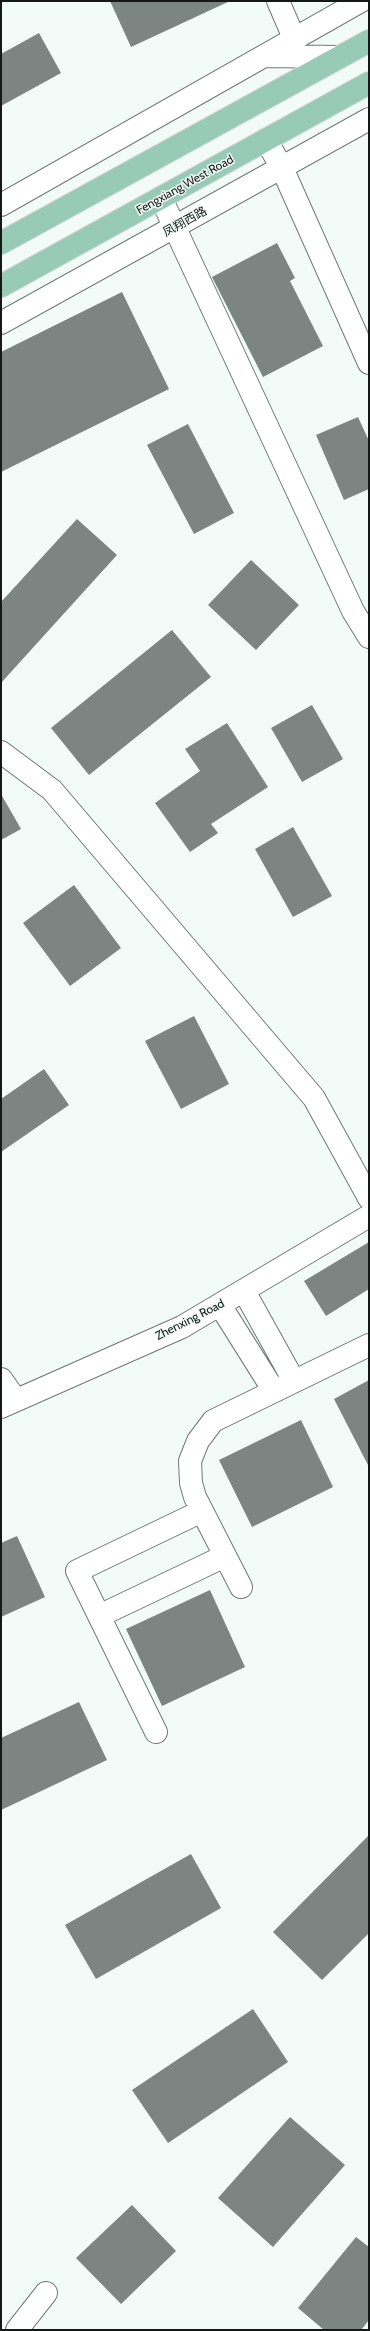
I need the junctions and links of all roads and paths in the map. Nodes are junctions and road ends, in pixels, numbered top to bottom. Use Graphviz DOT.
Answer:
graph roads {
  1 [pos="278,1"];
  2 [pos="361,1"];
  3 [pos="294,38"];
  4 [pos="369,41"];
  5 [pos="266,56"];
  6 [pos="340,57"];
  7 [pos="369,83"];
  8 [pos="369,119"];
  9 [pos="266,140"];
  10 [pos="282,168"];
  11 [pos="161,198"];
  12 [pos="1,205"];
  13 [pos="175,228"];
  14 [pos="1,243"];
  15 [pos="1,286"];
  16 [pos="1,323"];
  17 [pos="369,363"];
  18 [pos="369,637"];
  19 [pos="1,752"];
  20 [pos="369,1198"];
  21 [pos="369,1216"];
  22 [pos="244,1291"];
  23 [pos="220,1305"];
  24 [pos="369,1345"];
  25 [pos="1,1379"];
  26 [pos="294,1381"];
  27 [pos="274,1391"];
  28 [pos="8,1404"];
  29 [pos="202,1511"];
  30 [pos="225,1556"];
  31 [pos="240,1587"];
  32 [pos="99,1616"];
  33 [pos="156,1732"];
  34 [pos="46,2293"];
  35 [pos="17,2330"];
  1 -- 3 [label="street"];
  2 -- 3 [label="street"];
  3 -- 5 [label="street"];
  4 -- 6 [label="main road"];
  5 -- 6 [label="street"];
  5 -- 12 [label="street"];
  6 -- 14 [label="main road"];
  7 -- 9 [label="main road, Fengxiang West Road"];
  8 -- 10 [label="street, 凤翔西路"];
  9 -- 10 [label="street"];
  9 -- 11 [label="main road, Fengxiang West Road"];
  10 -- 13 [label="street, 凤翔西路"];
  10 -- 17 [label="street"];
  11 -- 13 [label="street"];
  11 -- 15 [label="main road, Fengxiang West Road"];
  13 -- 16 [label="street, 凤翔西路"];
  13 -- 18 [label="street"];
  19 -- 20 [label="street"];
  21 -- 22 [label="street, Zhenxing Road"];
  22 -- 23 [label="street, Zhenxing Road"];
  22 -- 26 [label="street"];
  23 -- 27 [label="street"];
  23 -- 28 [label="street, Zhenxing Road"];
  24 -- 26 [label="street"];
  25 -- 28 [label="street"];
  26 -- 27 [label="street"];
  27 -- 29 [label="street"];
  29 -- 30 [label="street"];
  29 -- 32 [label="street"];
  30 -- 31 [label="street"];
  30 -- 32 [label="street"];
  32 -- 33 [label="street"];
  34 -- 35 [label="street"];
}
